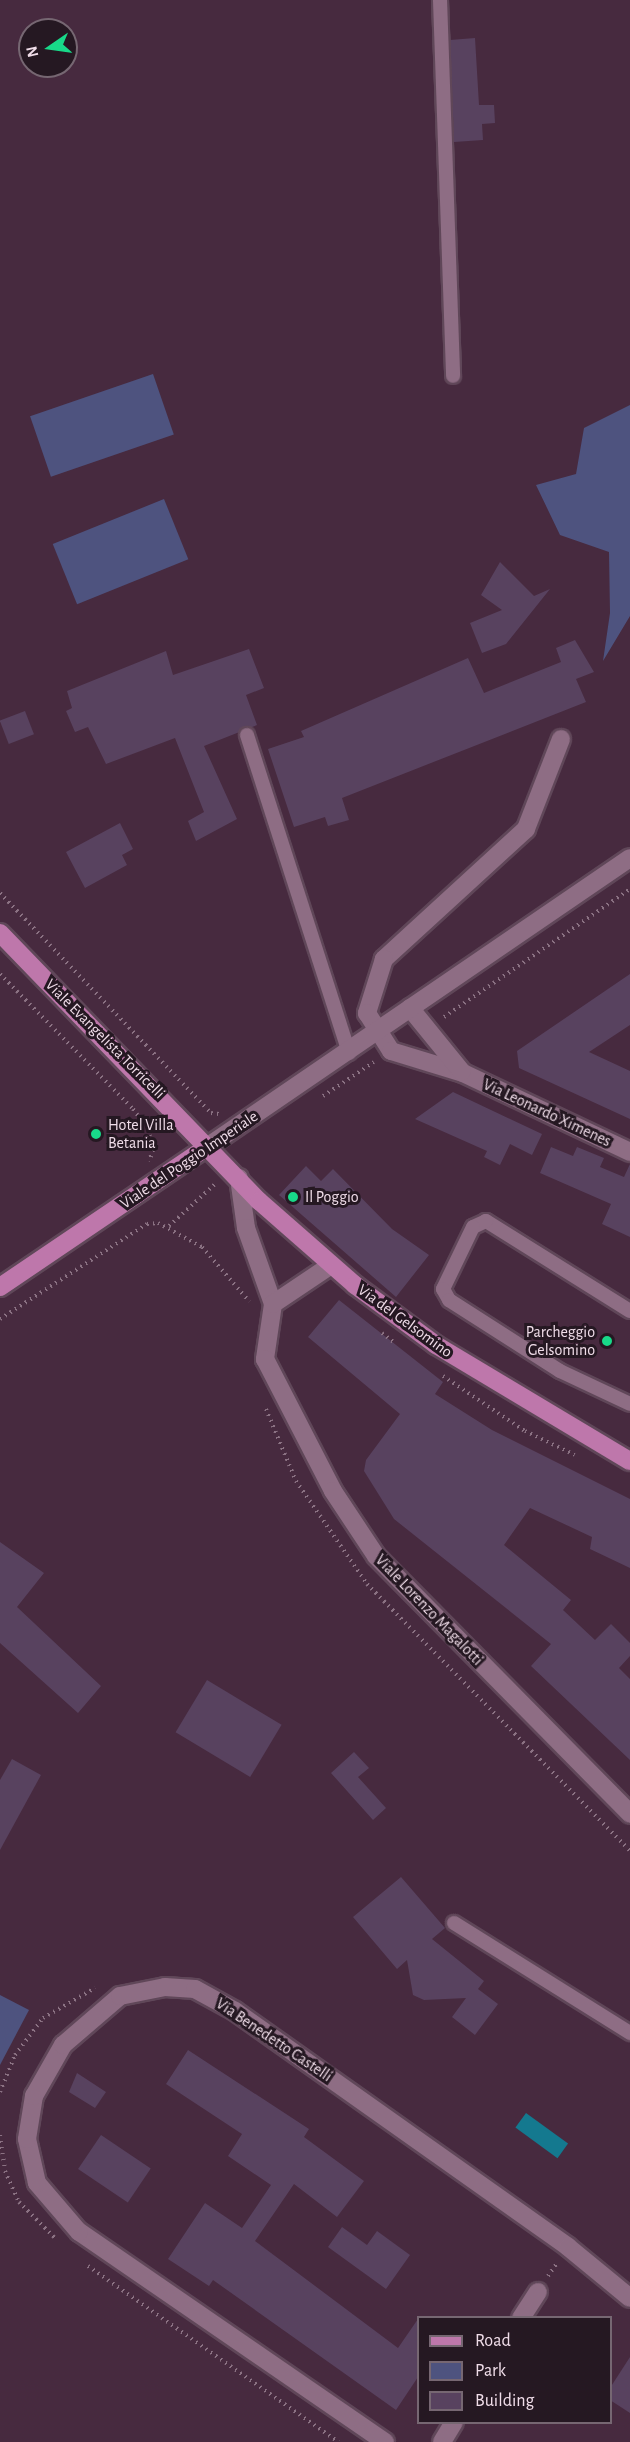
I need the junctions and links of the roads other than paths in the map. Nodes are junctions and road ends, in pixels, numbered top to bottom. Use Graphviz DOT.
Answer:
graph roads {
  1 [pos="440,0"];
  2 [pos="453,376"];
  3 [pos="248,735"];
  4 [pos="561,739"];
  5 [pos="630,858"];
  6 [pos="0,933"];
  7 [pos="410,1008"];
  8 [pos="376,1032"];
  9 [pos="349,1053"];
  10 [pos="463,1073"];
  11 [pos="207,1147"];
  12 [pos="630,1152"];
  13 [pos="235,1174"];
  14 [pos="331,1265"];
  15 [pos="0,1287"];
  16 [pos="273,1308"];
  17 [pos="630,1311"];
  18 [pos="630,1404"];
  19 [pos="630,1461"];
  20 [pos="630,1814"];
  21 [pos="454,1923"];
  22 [pos="630,2033"];
  23 [pos="538,2292"];
  24 [pos="630,2298"];
  25 [pos="522,2316"];
  26 [pos="453,2424"];
  27 [pos="384,2442"];
  28 [pos="442,2442"];
  1 -- 2 [label="lane"];
  3 -- 9 [label="lane"];
  4 -- 8 [label="street"];
  5 -- 7 [label="street, Viale del Poggio Imperiale"];
  6 -- 11 [label="main road, Viale Evangelista Torricelli"];
  7 -- 8 [label="street, Viale del Poggio Imperiale"];
  7 -- 10 [label="street, Via Leonardo Ximenes"];
  8 -- 9 [label="street, Viale del Poggio Imperiale"];
  8 -- 10 [label="street, Via Leonardo Ximenes"];
  9 -- 11 [label="street, Viale del Poggio Imperiale"];
  10 -- 12 [label="street, Via Leonardo Ximenes"];
  11 -- 13 [label="main road, Via del Gelsomino"];
  11 -- 15 [label="main road, Viale del Poggio Imperiale"];
  13 -- 14 [label="main road, Via del Gelsomino"];
  13 -- 16 [label="street"];
  14 -- 16 [label="street"];
  14 -- 19 [label="main road, Via del Gelsomino"];
  16 -- 20 [label="street, Viale Lorenzo Magalotti"];
  17 -- 18 [label="lane"];
  21 -- 22 [label="lane"];
  23 -- 25 [label="street"];
  24 -- 27 [label="street, Via Benedetto Castelli"];
  26 -- 28 [label="street"];
}
